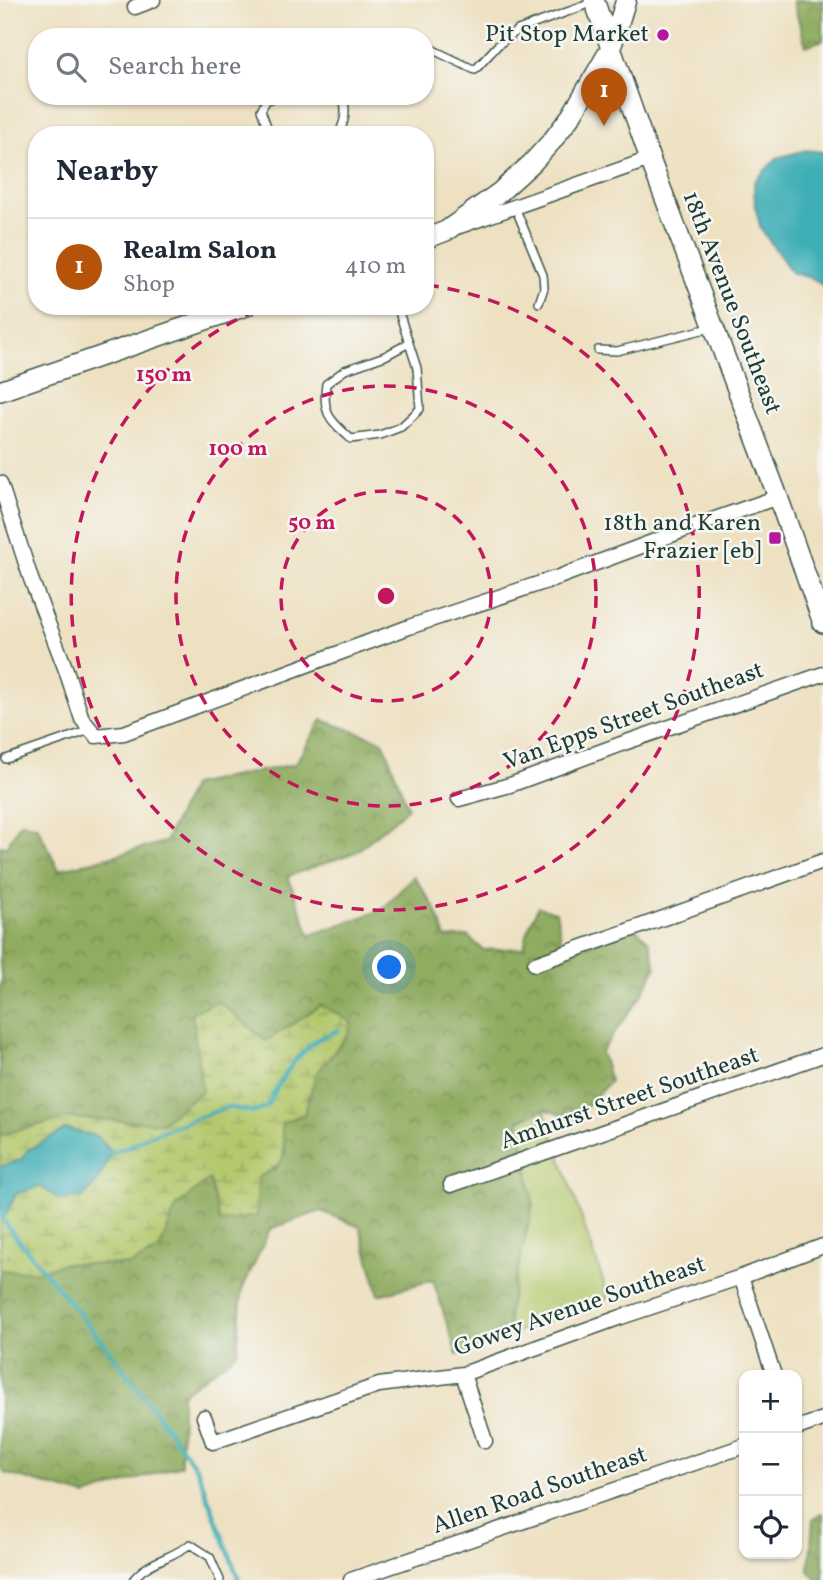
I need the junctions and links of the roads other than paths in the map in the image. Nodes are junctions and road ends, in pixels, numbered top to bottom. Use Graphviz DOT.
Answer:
graph roads {
  1 [pos="153,0"];
  2 [pos="626,0"];
  3 [pos="594,1"];
  4 [pos="135,6"];
  5 [pos="611,48"];
  6 [pos="434,50"];
  7 [pos="263,105"];
  8 [pos="344,105"];
  9 [pos="267,126"];
  10 [pos="343,126"];
  11 [pos="650,159"];
  12 [pos="514,208"];
  13 [pos="446,231"];
  14 [pos="434,236"];
  15 [pos="539,303"];
  16 [pos="220,315"];
  17 [pos="400,315"];
  18 [pos="714,327"];
  19 [pos="409,343"];
  20 [pos="598,350"];
  21 [pos="0,391"];
  22 [pos="0,483"];
  23 [pos="778,497"];
  24 [pos="823,623"];
  25 [pos="823,674"];
  26 [pos="90,729"];
  27 [pos="6,759"];
  28 [pos="459,799"];
  29 [pos="823,861"];
  30 [pos="536,964"];
  31 [pos="823,1055"];
  32 [pos="451,1185"];
  33 [pos="823,1247"];
  34 [pos="741,1277"];
  35 [pos="772,1370"];
  36 [pos="463,1374"];
  37 [pos="204,1418"];
  38 [pos="823,1419"];
  39 [pos="802,1425"];
  40 [pos="485,1441"];
  41 [pos="739,1448"];
  42 [pos="133,1580"];
  43 [pos="220,1580"];
  44 [pos="351,1580"];
  1 -- 4 [label="street"];
  2 -- 5 [label="street"];
  3 -- 5 [label="street, 18th Avenue Southeast"];
  3 -- 6 [label="lane"];
  5 -- 11 [label="street, 18th Avenue Southeast"];
  5 -- 13 [label="street"];
  7 -- 9 [label="lane"];
  8 -- 10 [label="lane"];
  11 -- 12 [label="street"];
  11 -- 18 [label="street, 18th Avenue Southeast"];
  12 -- 13 [label="street"];
  12 -- 15 [label="lane"];
  13 -- 14 [label="street"];
  16 -- 21 [label="street"];
  17 -- 19 [label="lane"];
  18 -- 20 [label="lane"];
  18 -- 23 [label="street, 18th Avenue Southeast"];
  19 -- 19 [label="lane"];
  22 -- 26 [label="street"];
  23 -- 24 [label="street, 18th Avenue Southeast"];
  23 -- 26 [label="street"];
  25 -- 28 [label="street, Van Epps Street Southeast"];
  26 -- 27 [label="lane"];
  29 -- 30 [label="street"];
  31 -- 32 [label="street, Amhurst Street Southeast"];
  33 -- 34 [label="street, Gowey Avenue Southeast"];
  34 -- 35 [label="street"];
  34 -- 36 [label="street, Gowey Avenue Southeast"];
  36 -- 37 [label="street, Gowey Avenue Southeast"];
  36 -- 40 [label="street"];
  38 -- 39 [label="street"];
  41 -- 44 [label="street, Allen Road Southeast"];
  42 -- 43 [label="lane"];
}
